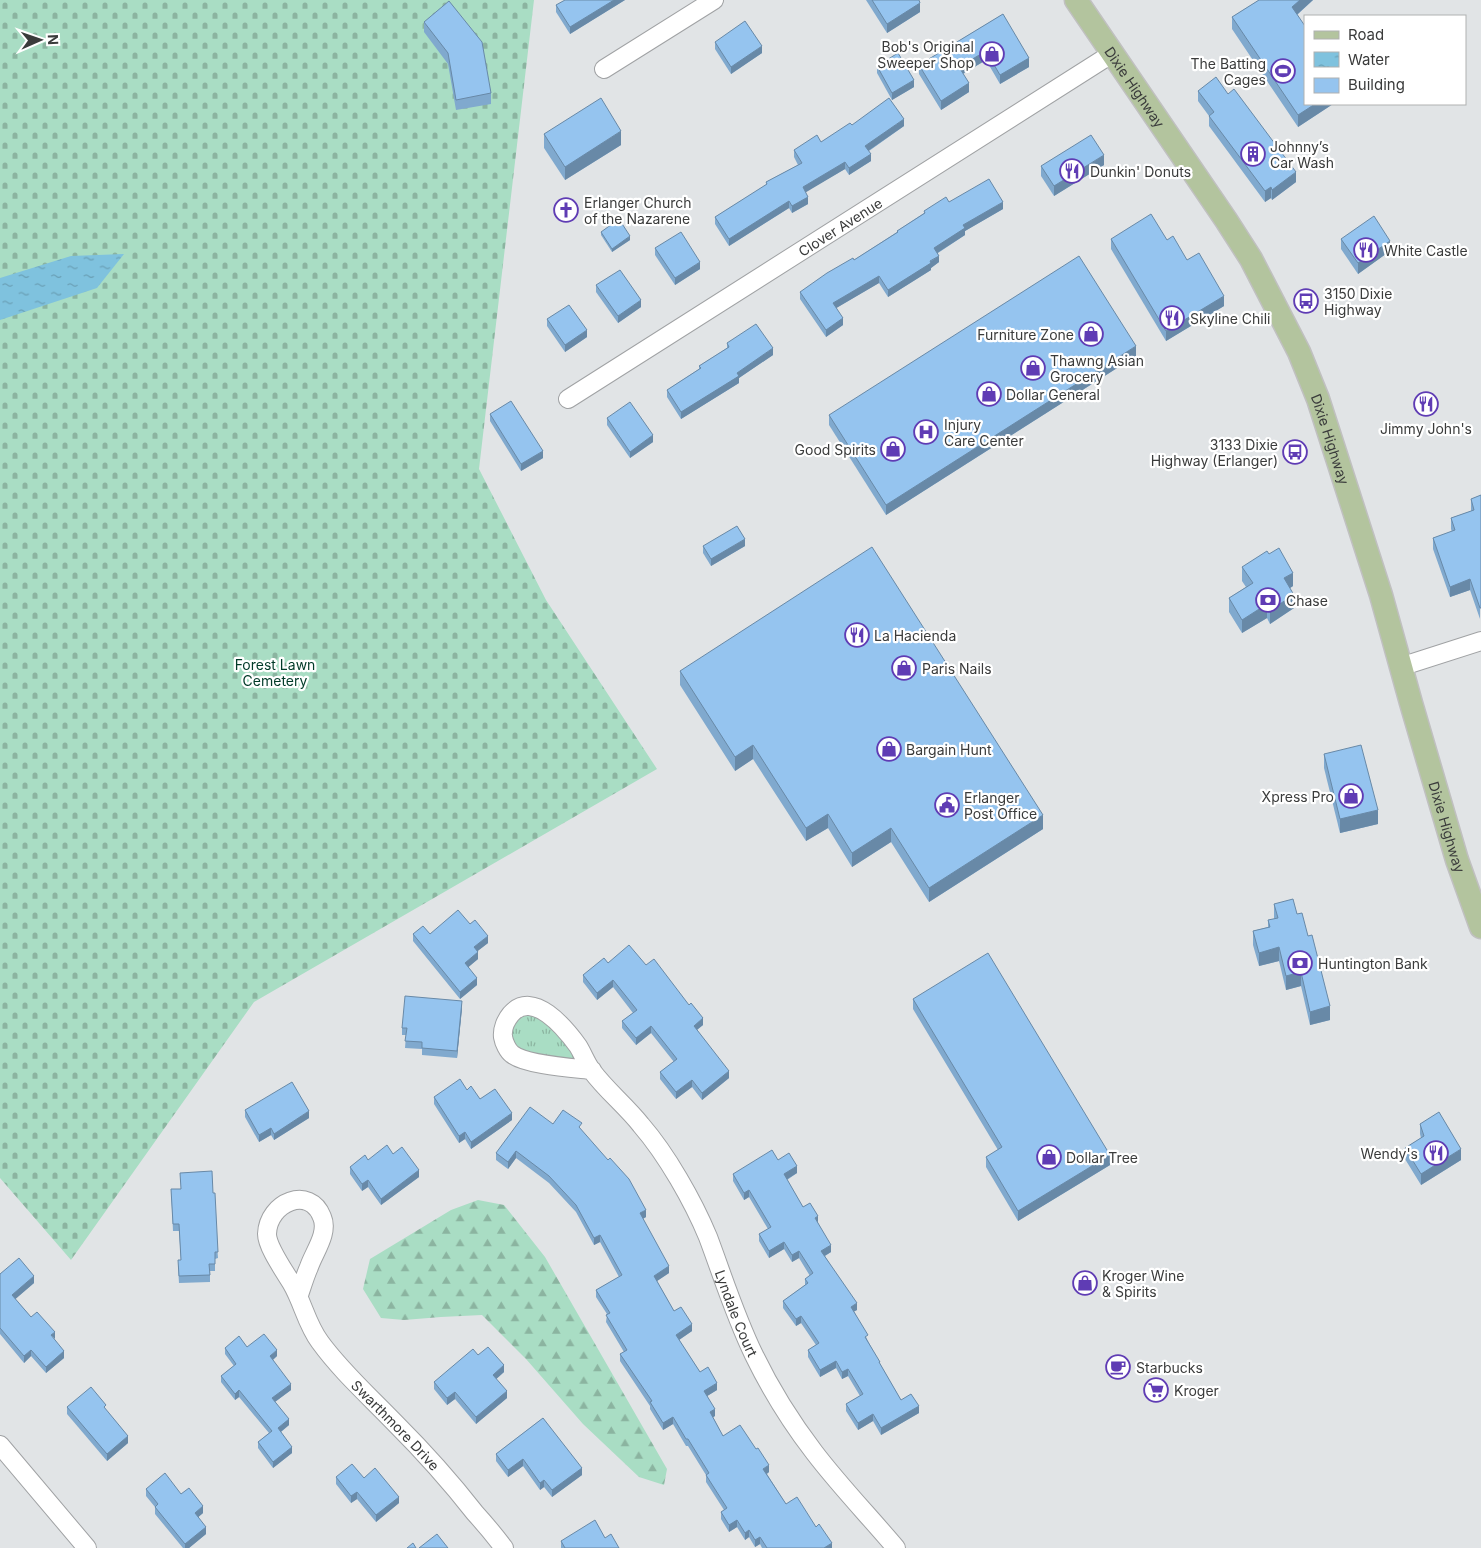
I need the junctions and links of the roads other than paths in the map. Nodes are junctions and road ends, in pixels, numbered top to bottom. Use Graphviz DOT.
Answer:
graph roads {
  1 [pos="714,0"];
  2 [pos="1076,0"];
  3 [pos="1113,53"];
  4 [pos="604,70"];
  5 [pos="568,399"];
  6 [pos="1481,641"];
  7 [pos="1400,667"];
  8 [pos="1481,927"];
  9 [pos="592,1070"];
  10 [pos="299,1295"];
  11 [pos="0,1445"];
  12 [pos="87,1548"];
  13 [pos="504,1548"];
  14 [pos="896,1548"];
  1 -- 4 [label="street"];
  2 -- 3 [label="main road, Dixie Highway"];
  3 -- 5 [label="street, Clover Avenue"];
  3 -- 7 [label="main road, Dixie Highway"];
  6 -- 7 [label="street"];
  7 -- 8 [label="main road, Dixie Highway"];
  9 -- 9 [label="street, Lyndale Court"];
  9 -- 14 [label="street, Lyndale Court"];
  10 -- 10 [label="street, Swarthmore Drive"];
  10 -- 13 [label="street, Swarthmore Drive"];
  11 -- 12 [label="street"];
}
